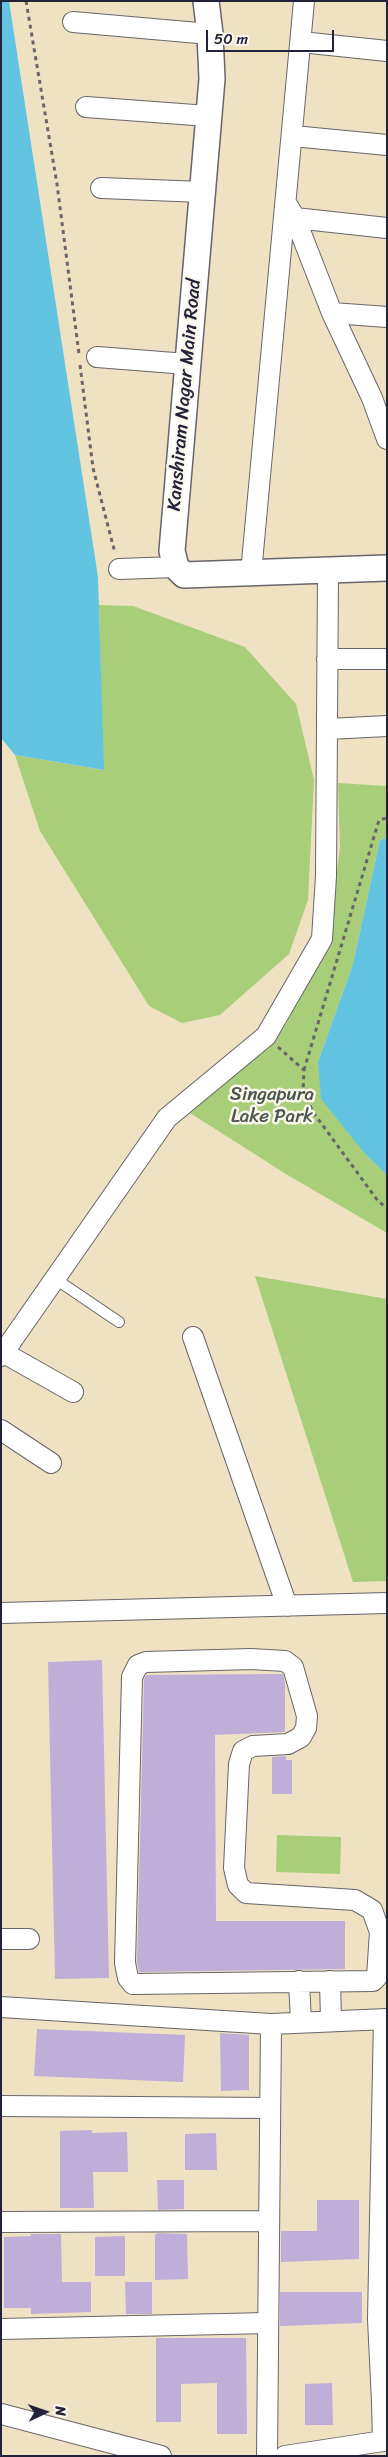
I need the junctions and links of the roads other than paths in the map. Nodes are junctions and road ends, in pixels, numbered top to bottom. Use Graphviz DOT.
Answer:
graph roads {
  1 [pos="304,1"];
  2 [pos="203,4"];
  3 [pos="73,22"];
  4 [pos="210,34"];
  5 [pos="301,42"];
  6 [pos="387,51"];
  7 [pos="86,107"];
  8 [pos="208,116"];
  9 [pos="293,136"];
  10 [pos="387,146"];
  11 [pos="101,188"];
  12 [pos="202,192"];
  13 [pos="291,210"];
  14 [pos="387,228"];
  15 [pos="332,313"];
  16 [pos="387,317"];
  17 [pos="97,357"];
  18 [pos="188,364"];
  19 [pos="379,398"];
  20 [pos="387,439"];
  21 [pos="176,567"];
  22 [pos="387,568"];
  23 [pos="119,569"];
  24 [pos="328,571"];
  25 [pos="251,574"];
  26 [pos="327,659"];
  27 [pos="387,659"];
  28 [pos="387,726"];
  29 [pos="328,729"];
  30 [pos="54,1278"];
  31 [pos="119,1322"];
  32 [pos="193,1337"];
  33 [pos="2,1354"];
  34 [pos="73,1392"];
  35 [pos="1,1430"];
  36 [pos="51,1463"];
  37 [pos="387,1602"];
  38 [pos="287,1606"];
  39 [pos="1,1613"];
  40 [pos="1,1938"];
  41 [pos="29,1938"];
  42 [pos="330,1981"];
  43 [pos="299,1982"];
  44 [pos="1,2008"];
  45 [pos="385,2019"];
  46 [pos="331,2021"];
  47 [pos="301,2022"];
  48 [pos="271,2024"];
  49 [pos="1,2106"];
  50 [pos="270,2108"];
  51 [pos="269,2221"];
  52 [pos="1,2222"];
  53 [pos="383,2237"];
  54 [pos="382,2319"];
  55 [pos="268,2324"];
  56 [pos="1,2329"];
  57 [pos="384,2401"];
  58 [pos="1,2414"];
  59 [pos="385,2449"];
  60 [pos="161,2456"];
  61 [pos="267,2456"];
  62 [pos="285,2456"];
  1 -- 5 [label="street"];
  2 -- 4 [label="street, Kanshiram Nagar Main Road"];
  3 -- 4 [label="street"];
  4 -- 8 [label="street, Kanshiram Nagar Main Road"];
  5 -- 6 [label="street"];
  5 -- 9 [label="street"];
  7 -- 8 [label="street"];
  8 -- 12 [label="street, Kanshiram Nagar Main Road"];
  9 -- 10 [label="street"];
  9 -- 13 [label="street"];
  11 -- 12 [label="street"];
  12 -- 18 [label="street, Kanshiram Nagar Main Road"];
  13 -- 14 [label="street"];
  13 -- 15 [label="street"];
  13 -- 25 [label="street"];
  15 -- 16 [label="street"];
  15 -- 19 [label="street"];
  17 -- 18 [label="street"];
  18 -- 21 [label="street, Kanshiram Nagar Main Road"];
  19 -- 20 [label="street"];
  21 -- 23 [label="street"];
  21 -- 25 [label="street"];
  22 -- 24 [label="street"];
  24 -- 25 [label="street"];
  24 -- 26 [label="street"];
  26 -- 27 [label="street"];
  26 -- 29 [label="street"];
  28 -- 29 [label="street"];
  29 -- 30 [label="street"];
  30 -- 31 [label="lane"];
  30 -- 33 [label="street"];
  32 -- 38 [label="street"];
  33 -- 34 [label="street"];
  35 -- 36 [label="street"];
  37 -- 38 [label="street"];
  38 -- 39 [label="street"];
  40 -- 41 [label="street"];
  42 -- 43 [label="street"];
  42 -- 43 [label="street"];
  42 -- 46 [label="street"];
  43 -- 47 [label="street"];
  44 -- 48 [label="street"];
  45 -- 46 [label="street"];
  45 -- 53 [label="street"];
  46 -- 47 [label="street"];
  47 -- 48 [label="street"];
  48 -- 50 [label="street"];
  49 -- 50 [label="street"];
  50 -- 51 [label="street"];
  51 -- 52 [label="street"];
  51 -- 55 [label="street"];
  53 -- 54 [label="street"];
  54 -- 57 [label="street"];
  55 -- 56 [label="street"];
  55 -- 61 [label="street"];
  57 -- 59 [label="street"];
  58 -- 60 [label="street"];
  59 -- 62 [label="street"];
}
